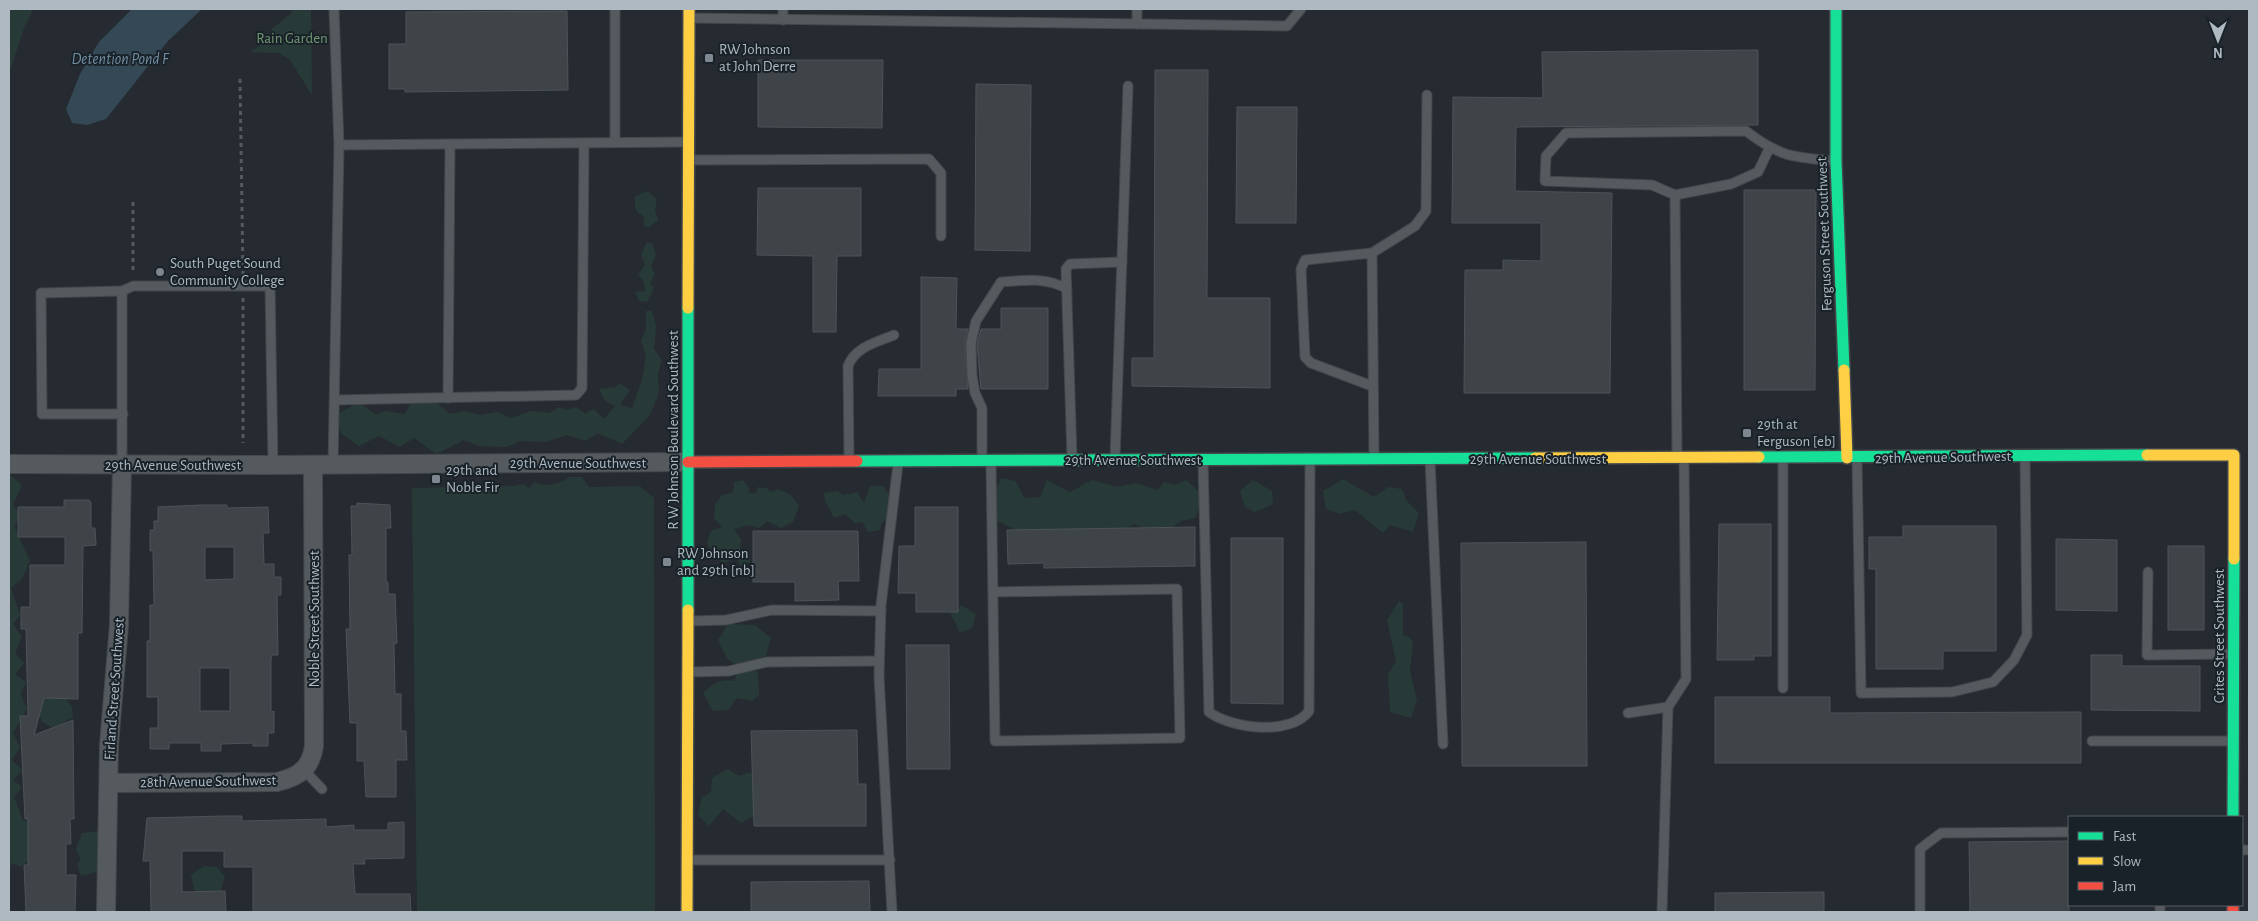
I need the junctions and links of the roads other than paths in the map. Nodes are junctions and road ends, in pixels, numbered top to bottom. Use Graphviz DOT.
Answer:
graph roads {
  1 [pos="334,9"];
  2 [pos="614,9"];
  3 [pos="783,9"];
  4 [pos="1137,9"];
  5 [pos="1301,9"];
  6 [pos="1836,9"];
  7 [pos="689,14"];
  8 [pos="784,20"];
  9 [pos="1137,24"];
  10 [pos="1128,86"];
  11 [pos="1427,95"];
  12 [pos="615,142"];
  13 [pos="689,142"];
  14 [pos="584,143"];
  15 [pos="450,144"];
  16 [pos="339,145"];
  17 [pos="1769,149"];
  18 [pos="689,160"];
  19 [pos="1836,161"];
  20 [pos="1675,195"];
  21 [pos="941,236"];
  22 [pos="1372,253"];
  23 [pos="1122,262"];
  24 [pos="1067,289"];
  25 [pos="122,291"];
  26 [pos="894,335"];
  27 [pos="1372,386"];
  28 [pos="448,398"];
  29 [pos="335,400"];
  30 [pos="123,414"];
  31 [pos="2242,455"];
  32 [pos="2025,457"];
  33 [pos="1783,458"];
  34 [pos="1852,458"];
  35 [pos="1680,459"];
  36 [pos="1072,460"];
  37 [pos="1115,460"];
  38 [pos="1204,460"];
  39 [pos="1310,460"];
  40 [pos="1374,460"];
  41 [pos="1430,460"];
  42 [pos="849,461"];
  43 [pos="898,461"];
  44 [pos="688,462"];
  45 [pos="986,462"];
  46 [pos="13,464"];
  47 [pos="273,465"];
  48 [pos="313,465"];
  49 [pos="334,465"];
  50 [pos="122,466"];
  51 [pos="2148,572"];
  52 [pos="993,592"];
  53 [pos="881,611"];
  54 [pos="688,621"];
  55 [pos="2234,654"];
  56 [pos="879,661"];
  57 [pos="688,672"];
  58 [pos="1784,688"];
  59 [pos="1668,707"];
  60 [pos="1628,713"];
  61 [pos="2234,740"];
  62 [pos="2092,741"];
  63 [pos="1443,744"];
  64 [pos="304,770"];
  65 [pos="109,783"];
  66 [pos="322,789"];
  67 [pos="2233,816"];
  68 [pos="2068,832"];
  69 [pos="687,860"];
  70 [pos="890,860"];
  71 [pos="106,912"];
  72 [pos="687,912"];
  73 [pos="892,912"];
  74 [pos="1662,912"];
  75 [pos="1920,912"];
  1 -- 16 [label="lane"];
  2 -- 12 [label="lane"];
  3 -- 8 [label="lane"];
  4 -- 9 [label="lane"];
  5 -- 9 [label="lane"];
  6 -- 19 [label="street, Ferguson Street Southwest"];
  7 -- 8 [label="lane"];
  7 -- 13 [label="street, R W Johnson Boulevard Southwest"];
  8 -- 9 [label="lane"];
  10 -- 23 [label="lane"];
  11 -- 22 [label="lane"];
  12 -- 13 [label="lane"];
  12 -- 14 [label="lane"];
  13 -- 18 [label="street, R W Johnson Boulevard Southwest"];
  14 -- 15 [label="lane"];
  14 -- 28 [label="lane"];
  15 -- 16 [label="lane"];
  15 -- 28 [label="lane"];
  16 -- 29 [label="lane"];
  17 -- 19 [label="lane"];
  17 -- 20 [label="lane"];
  17 -- 20 [label="lane"];
  18 -- 21 [label="lane"];
  18 -- 44 [label="street, R W Johnson Boulevard Southwest"];
  19 -- 34 [label="street, Ferguson Street Southwest"];
  20 -- 35 [label="lane"];
  22 -- 27 [label="lane"];
  22 -- 27 [label="lane"];
  23 -- 24 [label="lane"];
  23 -- 37 [label="lane"];
  24 -- 36 [label="lane"];
  24 -- 45 [label="lane"];
  25 -- 30 [label="lane"];
  25 -- 30 [label="lane"];
  25 -- 47 [label="lane"];
  26 -- 42 [label="lane"];
  27 -- 40 [label="lane"];
  28 -- 29 [label="lane"];
  29 -- 49 [label="lane"];
  30 -- 50 [label="lane"];
  31 -- 32 [label="street, 29th Avenue Southwest"];
  31 -- 55 [label="street, Crites Street Southwest"];
  32 -- 34 [label="street, 29th Avenue Southwest"];
  32 -- 34 [label="lane"];
  33 -- 34 [label="street, 29th Avenue Southwest"];
  33 -- 35 [label="street, 29th Avenue Southwest"];
  33 -- 58 [label="lane"];
  35 -- 41 [label="street, 29th Avenue Southwest"];
  35 -- 59 [label="lane"];
  36 -- 37 [label="street, 29th Avenue Southwest"];
  36 -- 45 [label="street, 29th Avenue Southwest"];
  37 -- 38 [label="street, 29th Avenue Southwest"];
  38 -- 39 [label="street, 29th Avenue Southwest"];
  38 -- 39 [label="lane"];
  39 -- 40 [label="street, 29th Avenue Southwest"];
  40 -- 41 [label="street, 29th Avenue Southwest"];
  41 -- 63 [label="lane"];
  42 -- 43 [label="street, 29th Avenue Southwest"];
  42 -- 44 [label="street, 29th Avenue Southwest"];
  43 -- 45 [label="street, 29th Avenue Southwest"];
  43 -- 53 [label="lane"];
  44 -- 49 [label="street, 29th Avenue Southwest"];
  44 -- 54 [label="street, R W Johnson Boulevard Southwest"];
  45 -- 52 [label="lane"];
  46 -- 50 [label="street, 29th Avenue Southwest"];
  47 -- 48 [label="street, 29th Avenue Southwest"];
  47 -- 50 [label="street, 29th Avenue Southwest"];
  48 -- 49 [label="street, 29th Avenue Southwest"];
  48 -- 64 [label="street, Noble Street Southwest"];
  50 -- 65 [label="street, Firland Street Southwest"];
  51 -- 55 [label="lane"];
  52 -- 52 [label="lane"];
  53 -- 54 [label="lane"];
  53 -- 56 [label="lane"];
  54 -- 57 [label="street, R W Johnson Boulevard Southwest"];
  55 -- 61 [label="street, Crites Street Southwest"];
  56 -- 57 [label="lane"];
  56 -- 70 [label="lane"];
  57 -- 69 [label="street, R W Johnson Boulevard Southwest"];
  59 -- 60 [label="lane"];
  59 -- 74 [label="lane"];
  61 -- 62 [label="lane"];
  61 -- 67 [label="street, Crites Street Southwest"];
  64 -- 65 [label="street, 28th Avenue Southwest"];
  64 -- 66 [label="lane"];
  65 -- 71 [label="street, Firland Street Southwest"];
  68 -- 75 [label="lane"];
  69 -- 70 [label="lane"];
  69 -- 72 [label="street, R W Johnson Boulevard Southwest"];
  70 -- 73 [label="lane"];
}
